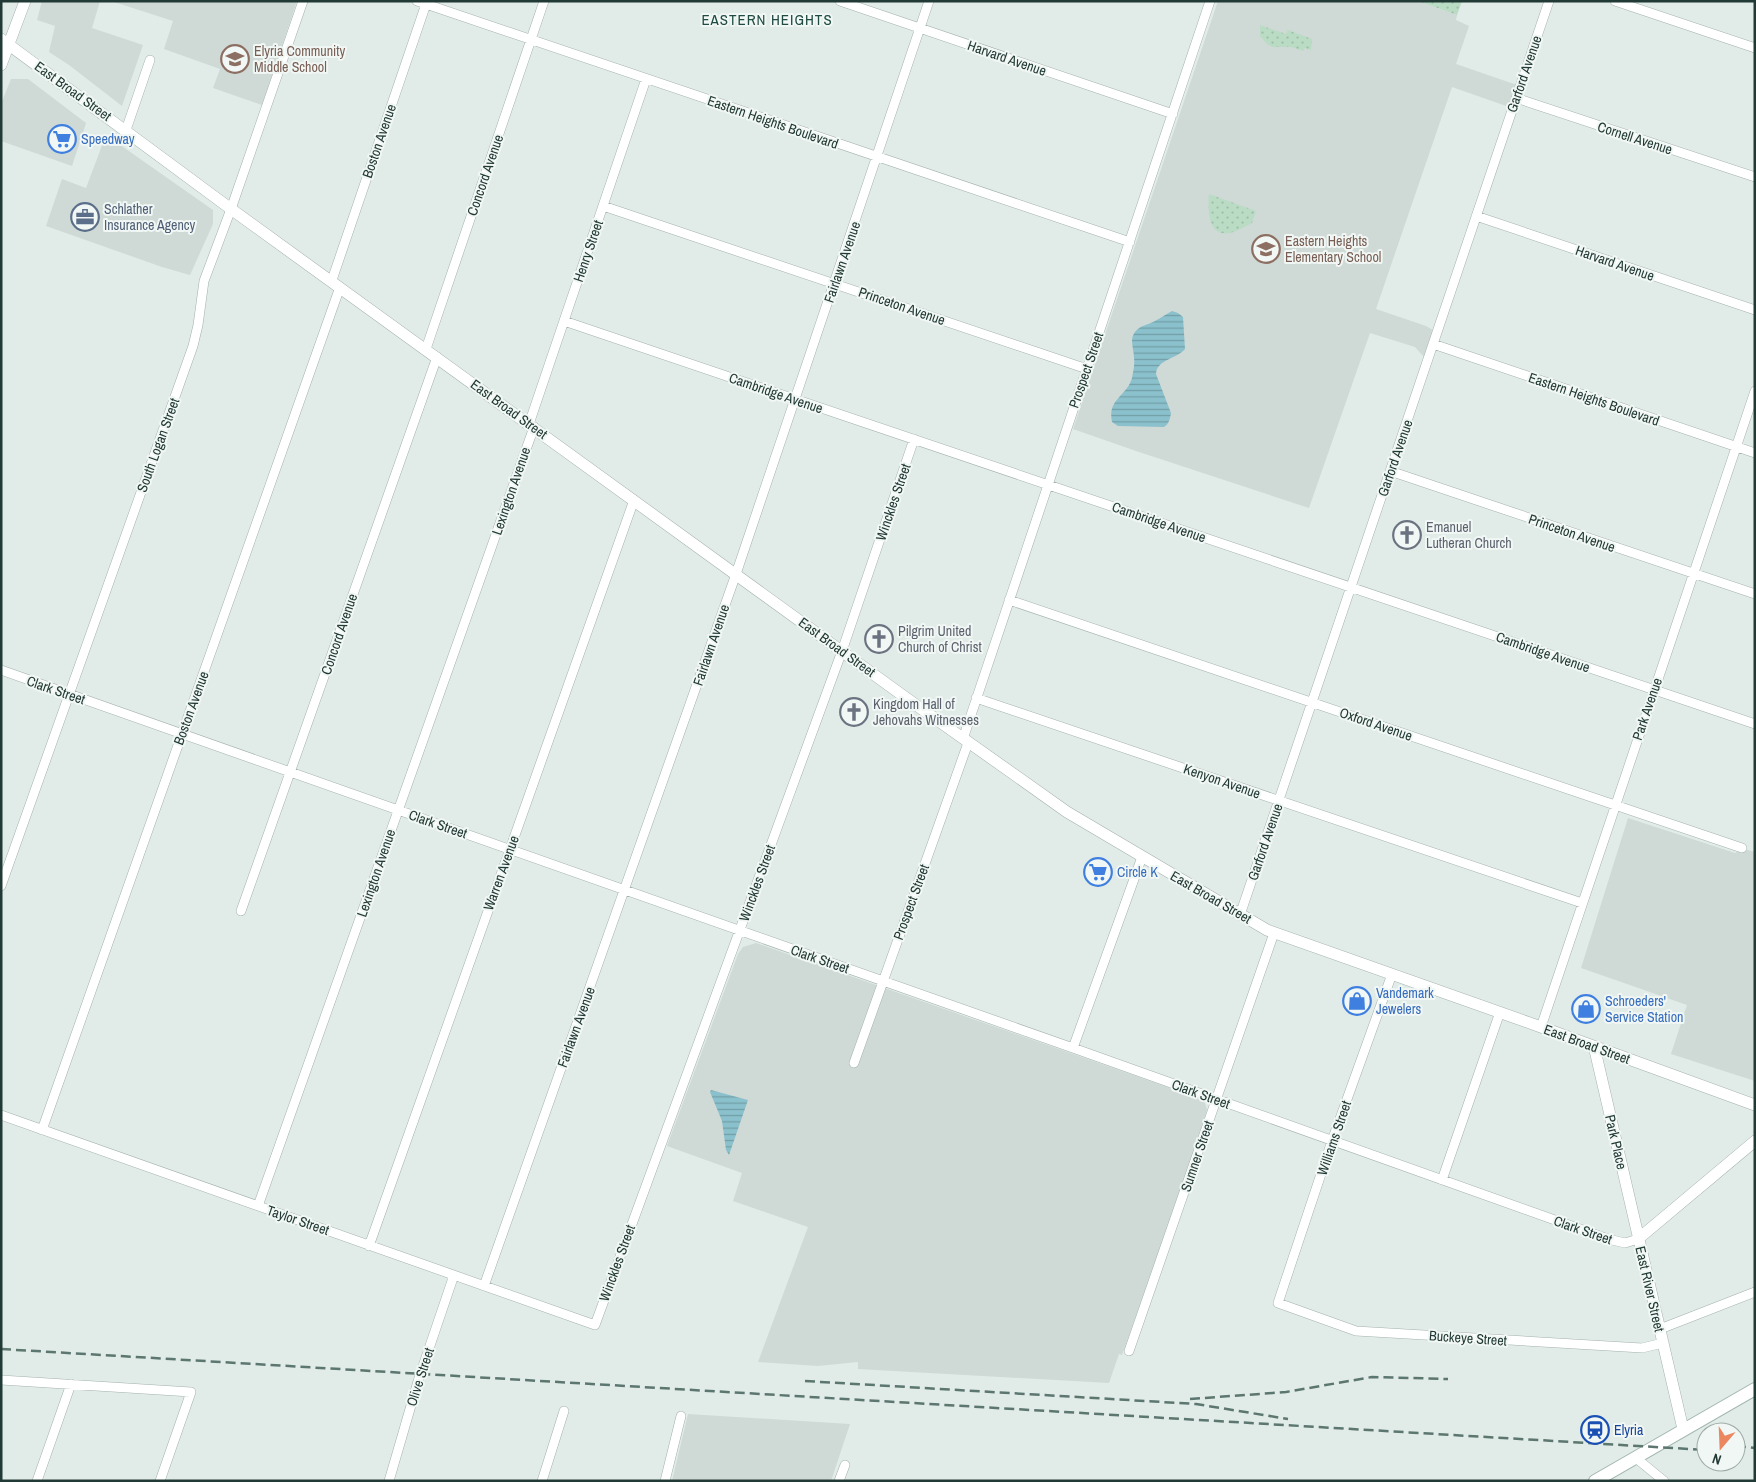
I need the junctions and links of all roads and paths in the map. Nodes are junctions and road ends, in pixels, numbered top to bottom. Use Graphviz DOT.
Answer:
graph roads {
  1 [pos="24,1"];
  2 [pos="303,1"];
  3 [pos="544,1"];
  4 [pos="840,1"];
  5 [pos="929,1"];
  6 [pos="1210,1"];
  7 [pos="1549,1"];
  8 [pos="1615,1"];
  9 [pos="423,2"];
  10 [pos="920,28"];
  11 [pos="531,40"];
  12 [pos="5,42"];
  13 [pos="1755,48"];
  14 [pos="150,60"];
  15 [pos="1,65"];
  16 [pos="646,79"];
  17 [pos="1516,98"];
  18 [pos="1173,114"];
  19 [pos="126,130"];
  20 [pos="877,157"];
  21 [pos="1755,178"];
  22 [pos="603,206"];
  23 [pos="231,209"];
  24 [pos="1476,216"];
  25 [pos="1130,242"];
  26 [pos="336,283"];
  27 [pos="834,284"];
  28 [pos="1755,310"];
  29 [pos="564,321"];
  30 [pos="1433,344"];
  31 [pos="426,349"];
  32 [pos="437,357"];
  33 [pos="1087,368"];
  34 [pos="1755,391"];
  35 [pos="795,399"];
  36 [pos="532,426"];
  37 [pos="914,439"];
  38 [pos="1736,447"];
  39 [pos="1755,453"];
  40 [pos="1390,471"];
  41 [pos="1048,485"];
  42 [pos="634,500"];
  43 [pos="1693,573"];
  44 [pos="736,574"];
  45 [pos="1351,587"];
  46 [pos="1755,594"];
  47 [pos="1009,600"];
  48 [pos="842,651"];
  49 [pos="1,670"];
  50 [pos="1654,690"];
  51 [pos="70,694"];
  52 [pos="976,698"];
  53 [pos="1312,702"];
  54 [pos="1755,724"];
  55 [pos="182,734"];
  56 [pos="966,740"];
  57 [pos="290,772"];
  58 [pos="1279,800"];
  59 [pos="1614,805"];
  60 [pos="398,810"];
  61 [pos="1742,848"];
  62 [pos="509,850"];
  63 [pos="1142,857"];
  64 [pos="1,886"];
  65 [pos="625,890"];
  66 [pos="1582,903"];
  67 [pos="241,911"];
  68 [pos="1240,915"];
  69 [pos="740,931"];
  70 [pos="1274,933"];
  71 [pos="1392,974"];
  72 [pos="882,981"];
  73 [pos="1500,1012"];
  74 [pos="1541,1027"];
  75 [pos="1594,1046"];
  76 [pos="1073,1048"];
  77 [pos="854,1063"];
  78 [pos="1216,1099"];
  79 [pos="1755,1105"];
  80 [pos="1,1115"];
  81 [pos="42,1130"];
  82 [pos="1332,1141"];
  83 [pos="1755,1141"];
  84 [pos="1442,1180"];
  85 [pos="258,1206"];
  86 [pos="1638,1239"];
  87 [pos="369,1246"];
  88 [pos="454,1275"];
  89 [pos="484,1286"];
  90 [pos="1755,1292"];
  91 [pos="1278,1303"];
  92 [pos="595,1325"];
  93 [pos="1660,1330"];
  94 [pos="1663,1343"];
  95 [pos="1129,1351"];
  96 [pos="1,1380"];
  97 [pos="71,1384"];
  98 [pos="1755,1389"];
  99 [pos="564,1411"];
  100 [pos="681,1416"];
  101 [pos="1683,1429"];
  102 [pos="1636,1458"];
  103 [pos="845,1465"];
  104 [pos="37,1481"];
  105 [pos="160,1481"];
  106 [pos="389,1481"];
  107 [pos="542,1481"];
  108 [pos="665,1481"];
  109 [pos="839,1481"];
  110 [pos="1595,1481"];
  111 [pos="1664,1481"];
  1 -- 12 [label="street"];
  2 -- 23 [label="street, South Logan Street"];
  3 -- 11 [label="street, Concord Avenue"];
  4 -- 10 [label="street, Harvard Avenue"];
  5 -- 10 [label="street, Fairlawn Avenue"];
  6 -- 18 [label="street, Prospect Street"];
  7 -- 17 [label="street, Garford Avenue"];
  8 -- 13 [label="street"];
  9 -- 11 [label="street, Eastern Heights Boulevard"];
  9 -- 26 [label="street, Boston Avenue"];
  10 -- 18 [label="street, Harvard Avenue"];
  10 -- 20 [label="street, Fairlawn Avenue"];
  11 -- 16 [label="street, Eastern Heights Boulevard"];
  11 -- 31 [label="street, Concord Avenue"];
  12 -- 15 [label="street"];
  12 -- 19 [label="street, East Broad Street"];
  14 -- 19 [label="street"];
  16 -- 20 [label="street, Eastern Heights Boulevard"];
  16 -- 22 [label="street, Henry Street"];
  17 -- 21 [label="street, Cornell Avenue"];
  17 -- 24 [label="street, Garford Avenue"];
  18 -- 25 [label="street, Prospect Street"];
  19 -- 23 [label="street, East Broad Street"];
  20 -- 25 [label="street, Eastern Heights Boulevard"];
  20 -- 27 [label="street, Fairlawn Avenue"];
  22 -- 27 [label="street, Princeton Avenue"];
  22 -- 29 [label="street, Henry Street"];
  23 -- 26 [label="street, East Broad Street"];
  23 -- 51 [label="street, South Logan Street"];
  24 -- 28 [label="street, Harvard Avenue"];
  24 -- 30 [label="street, Garford Avenue"];
  25 -- 33 [label="street, Prospect Street"];
  26 -- 31 [label="street, East Broad Street"];
  26 -- 55 [label="street, Boston Avenue"];
  27 -- 33 [label="street, Princeton Avenue"];
  27 -- 35 [label="street, Fairlawn Avenue"];
  29 -- 35 [label="street, Cambridge Avenue"];
  29 -- 36 [label="street, Henry Street"];
  30 -- 38 [label="street, Eastern Heights Boulevard"];
  30 -- 40 [label="street, Garford Avenue"];
  31 -- 32 [label="street, East Broad Street"];
  32 -- 36 [label="street, East Broad Street"];
  32 -- 57 [label="street, Concord Avenue"];
  33 -- 41 [label="street, Prospect Street"];
  34 -- 38 [label="street, Park Avenue"];
  35 -- 37 [label="street, Cambridge Avenue"];
  35 -- 44 [label="street, Fairlawn Avenue"];
  36 -- 42 [label="street, East Broad Street"];
  36 -- 60 [label="street, Lexington Avenue"];
  37 -- 41 [label="street, Cambridge Avenue"];
  37 -- 48 [label="street, Winckles Street"];
  38 -- 39 [label="street, Eastern Heights Boulevard"];
  38 -- 43 [label="street, Park Avenue"];
  40 -- 43 [label="street, Princeton Avenue"];
  40 -- 45 [label="street, Garford Avenue"];
  41 -- 45 [label="street, Cambridge Avenue"];
  41 -- 47 [label="street, Prospect Street"];
  42 -- 44 [label="street, East Broad Street"];
  42 -- 62 [label="street, Warren Avenue"];
  43 -- 46 [label="street, Princeton Avenue"];
  43 -- 50 [label="street, Park Avenue"];
  44 -- 48 [label="street, East Broad Street"];
  44 -- 65 [label="street, Fairlawn Avenue"];
  45 -- 50 [label="street, Cambridge Avenue"];
  45 -- 53 [label="street, Garford Avenue"];
  47 -- 52 [label="street, Prospect Street"];
  47 -- 53 [label="street, Oxford Avenue"];
  48 -- 56 [label="street, East Broad Street"];
  48 -- 69 [label="street, Winckles Street"];
  49 -- 51 [label="street, Clark Street"];
  50 -- 54 [label="street, Cambridge Avenue"];
  50 -- 59 [label="street, Park Avenue"];
  51 -- 55 [label="street, Clark Street"];
  51 -- 64 [label="street, South Logan Street"];
  52 -- 56 [label="street, Prospect Street"];
  52 -- 58 [label="street, Kenyon Avenue"];
  53 -- 58 [label="street, Garford Avenue"];
  53 -- 59 [label="street, Oxford Avenue"];
  55 -- 57 [label="street, Clark Street"];
  55 -- 81 [label="street, Boston Avenue"];
  56 -- 63 [label="street, East Broad Street"];
  56 -- 72 [label="street, Prospect Street"];
  57 -- 60 [label="street, Clark Street"];
  57 -- 67 [label="street, Concord Avenue"];
  58 -- 66 [label="street, Kenyon Avenue"];
  58 -- 68 [label="street, Garford Avenue"];
  59 -- 61 [label="street, Oxford Avenue"];
  59 -- 66 [label="street, Park Avenue"];
  60 -- 62 [label="street, Clark Street"];
  60 -- 85 [label="street, Lexington Avenue"];
  62 -- 65 [label="street, Clark Street"];
  62 -- 87 [label="street, Warren Avenue"];
  63 -- 68 [label="street, East Broad Street"];
  63 -- 76 [label="street"];
  65 -- 69 [label="street, Clark Street"];
  65 -- 89 [label="street, Fairlawn Avenue"];
  66 -- 74 [label="street, Park Avenue"];
  68 -- 70 [label="street, East Broad Street"];
  69 -- 72 [label="street, Clark Street"];
  69 -- 92 [label="street, Winckles Street"];
  70 -- 71 [label="street, East Broad Street"];
  70 -- 78 [label="street, Sumner Street"];
  71 -- 73 [label="street, East Broad Street"];
  71 -- 82 [label="street, Williams Street"];
  72 -- 76 [label="street, Clark Street"];
  72 -- 77 [label="street, Prospect Street"];
  73 -- 74 [label="street, East Broad Street"];
  73 -- 84 [label="street"];
  74 -- 75 [label="street, East Broad Street"];
  75 -- 79 [label="street, East Broad Street"];
  75 -- 86 [label="street, Park Place"];
  76 -- 78 [label="street, Clark Street"];
  78 -- 82 [label="street, Clark Street"];
  78 -- 95 [label="street, Sumner Street"];
  80 -- 81 [label="street, Taylor Street"];
  81 -- 85 [label="street, Taylor Street"];
  82 -- 84 [label="street, Clark Street"];
  82 -- 91 [label="street, Williams Street"];
  83 -- 86 [label="street, East River Street"];
  84 -- 86 [label="street, Clark Street"];
  85 -- 87 [label="street, Taylor Street"];
  86 -- 93 [label="street, East River Street"];
  87 -- 88 [label="street, Taylor Street"];
  88 -- 89 [label="street, Taylor Street"];
  88 -- 106 [label="street, Olive Street"];
  89 -- 92 [label="street, Taylor Street"];
  90 -- 93 [label="street"];
  91 -- 94 [label="street, Buckeye Street"];
  93 -- 94 [label="street, East River Street"];
  94 -- 101 [label="street, East River Street"];
  96 -- 97 [label="street"];
  97 -- 104 [label="street"];
  97 -- 105 [label="street"];
  98 -- 101 [label="main road"];
  99 -- 107 [label="street"];
  100 -- 108 [label="street"];
  101 -- 102 [label="main road"];
  102 -- 110 [label="main road"];
  102 -- 111 [label="street"];
  103 -- 109 [label="street"];
}
